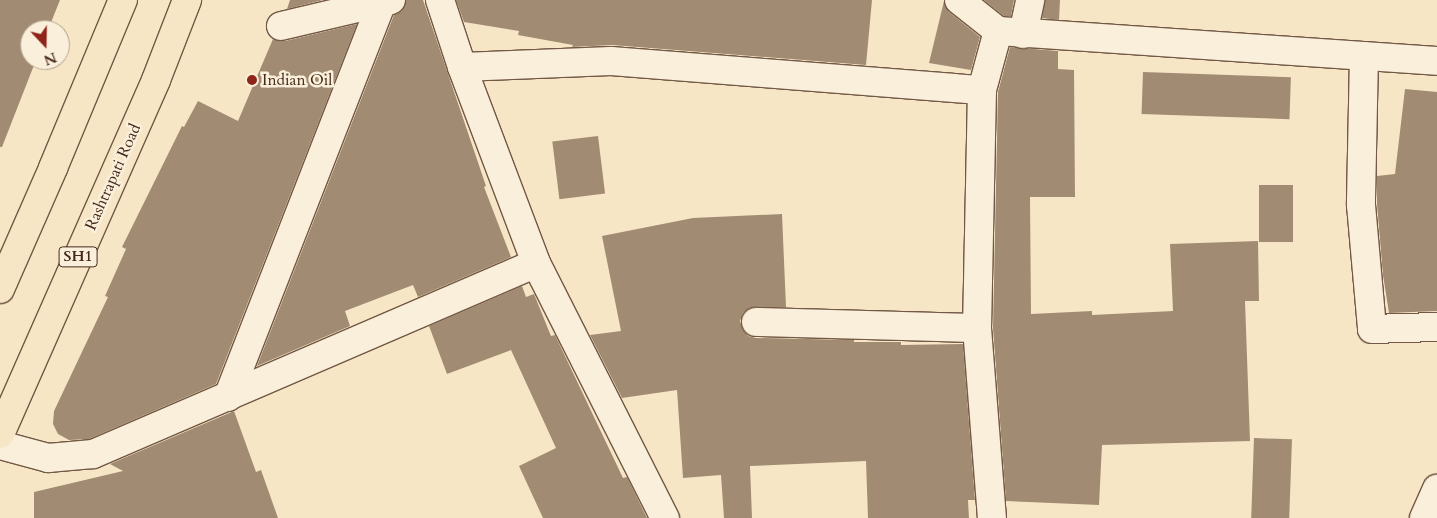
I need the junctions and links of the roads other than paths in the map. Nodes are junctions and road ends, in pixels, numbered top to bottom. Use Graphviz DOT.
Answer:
graph roads {
  1 [pos="123,0"];
  2 [pos="187,0"];
  3 [pos="440,0"];
  4 [pos="960,0"];
  5 [pos="1030,0"];
  6 [pos="387,2"];
  7 [pos="281,26"];
  8 [pos="1010,33"];
  9 [pos="1364,56"];
  10 [pos="1437,61"];
  11 [pos="462,67"];
  12 [pos="982,90"];
  13 [pos="536,263"];
  14 [pos="0,289"];
  15 [pos="756,322"];
  16 [pos="1437,327"];
  17 [pos="977,328"];
  18 [pos="228,397"];
  19 [pos="0,434"];
  20 [pos="0,445"];
  21 [pos="1437,489"];
  22 [pos="665,518"];
  23 [pos="992,518"];
  24 [pos="1424,518"];
  1 -- 14 [label="main road"];
  2 -- 19 [label="main road, Rashtrapati Road / SH1"];
  3 -- 11 [label="street"];
  4 -- 8 [label="street"];
  5 -- 8 [label="street"];
  6 -- 7 [label="street"];
  6 -- 18 [label="street"];
  8 -- 9 [label="street"];
  8 -- 12 [label="street"];
  9 -- 10 [label="street"];
  9 -- 16 [label="street"];
  11 -- 12 [label="street"];
  11 -- 13 [label="street"];
  12 -- 17 [label="street"];
  13 -- 18 [label="street"];
  13 -- 22 [label="street"];
  15 -- 17 [label="street"];
  17 -- 23 [label="street"];
  18 -- 20 [label="street"];
  21 -- 24 [label="street"];
}
